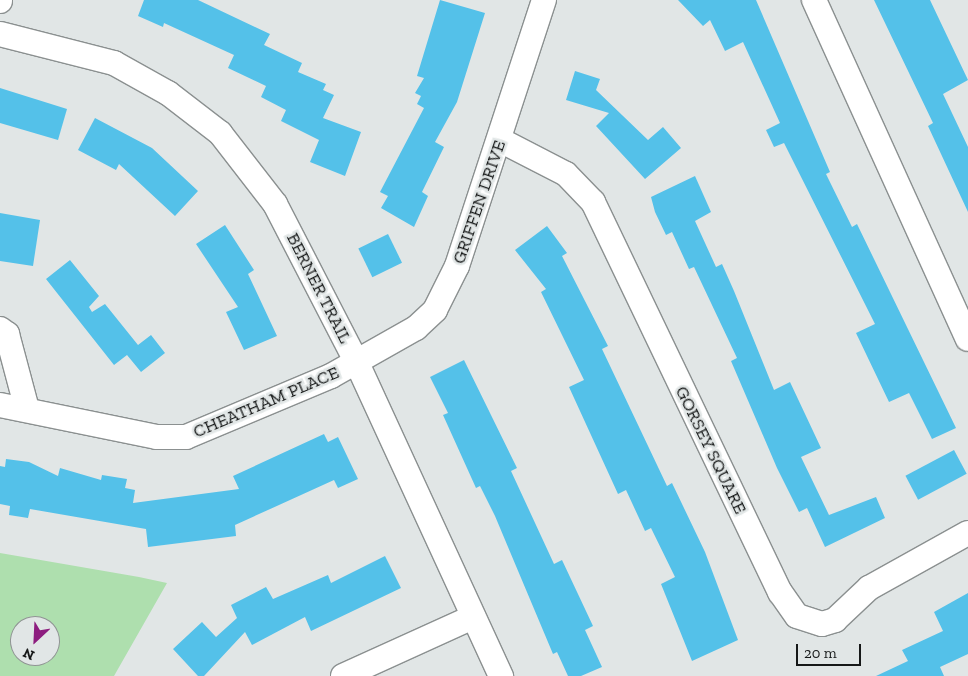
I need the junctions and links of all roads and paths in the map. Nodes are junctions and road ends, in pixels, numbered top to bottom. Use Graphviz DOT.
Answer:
graph roads {
  1 [pos="544,0"];
  2 [pos="814,0"];
  3 [pos="0,34"];
  4 [pos="500,140"];
  5 [pos="0,329"];
  6 [pos="968,339"];
  7 [pos="357,363"];
  8 [pos="0,405"];
  9 [pos="27,409"];
  10 [pos="968,533"];
  11 [pos="473,617"];
  12 [pos="344,676"];
  13 [pos="501,676"];
  1 -- 4 [label="street, GRIFFEN DRIVE"];
  2 -- 6 [label="street"];
  3 -- 7 [label="street, BERNER TRAIL"];
  4 -- 7 [label="street, GRIFFEN DRIVE"];
  4 -- 10 [label="street, GORSEY SQUARE"];
  5 -- 9 [label="street"];
  7 -- 9 [label="street, CHEATHAM PLACE"];
  7 -- 11 [label="street, BERNER TRAIL"];
  8 -- 9 [label="street, CHEATHAM PLACE"];
  11 -- 12 [label="street"];
  11 -- 13 [label="street, BERNER TRAIL"];
}
